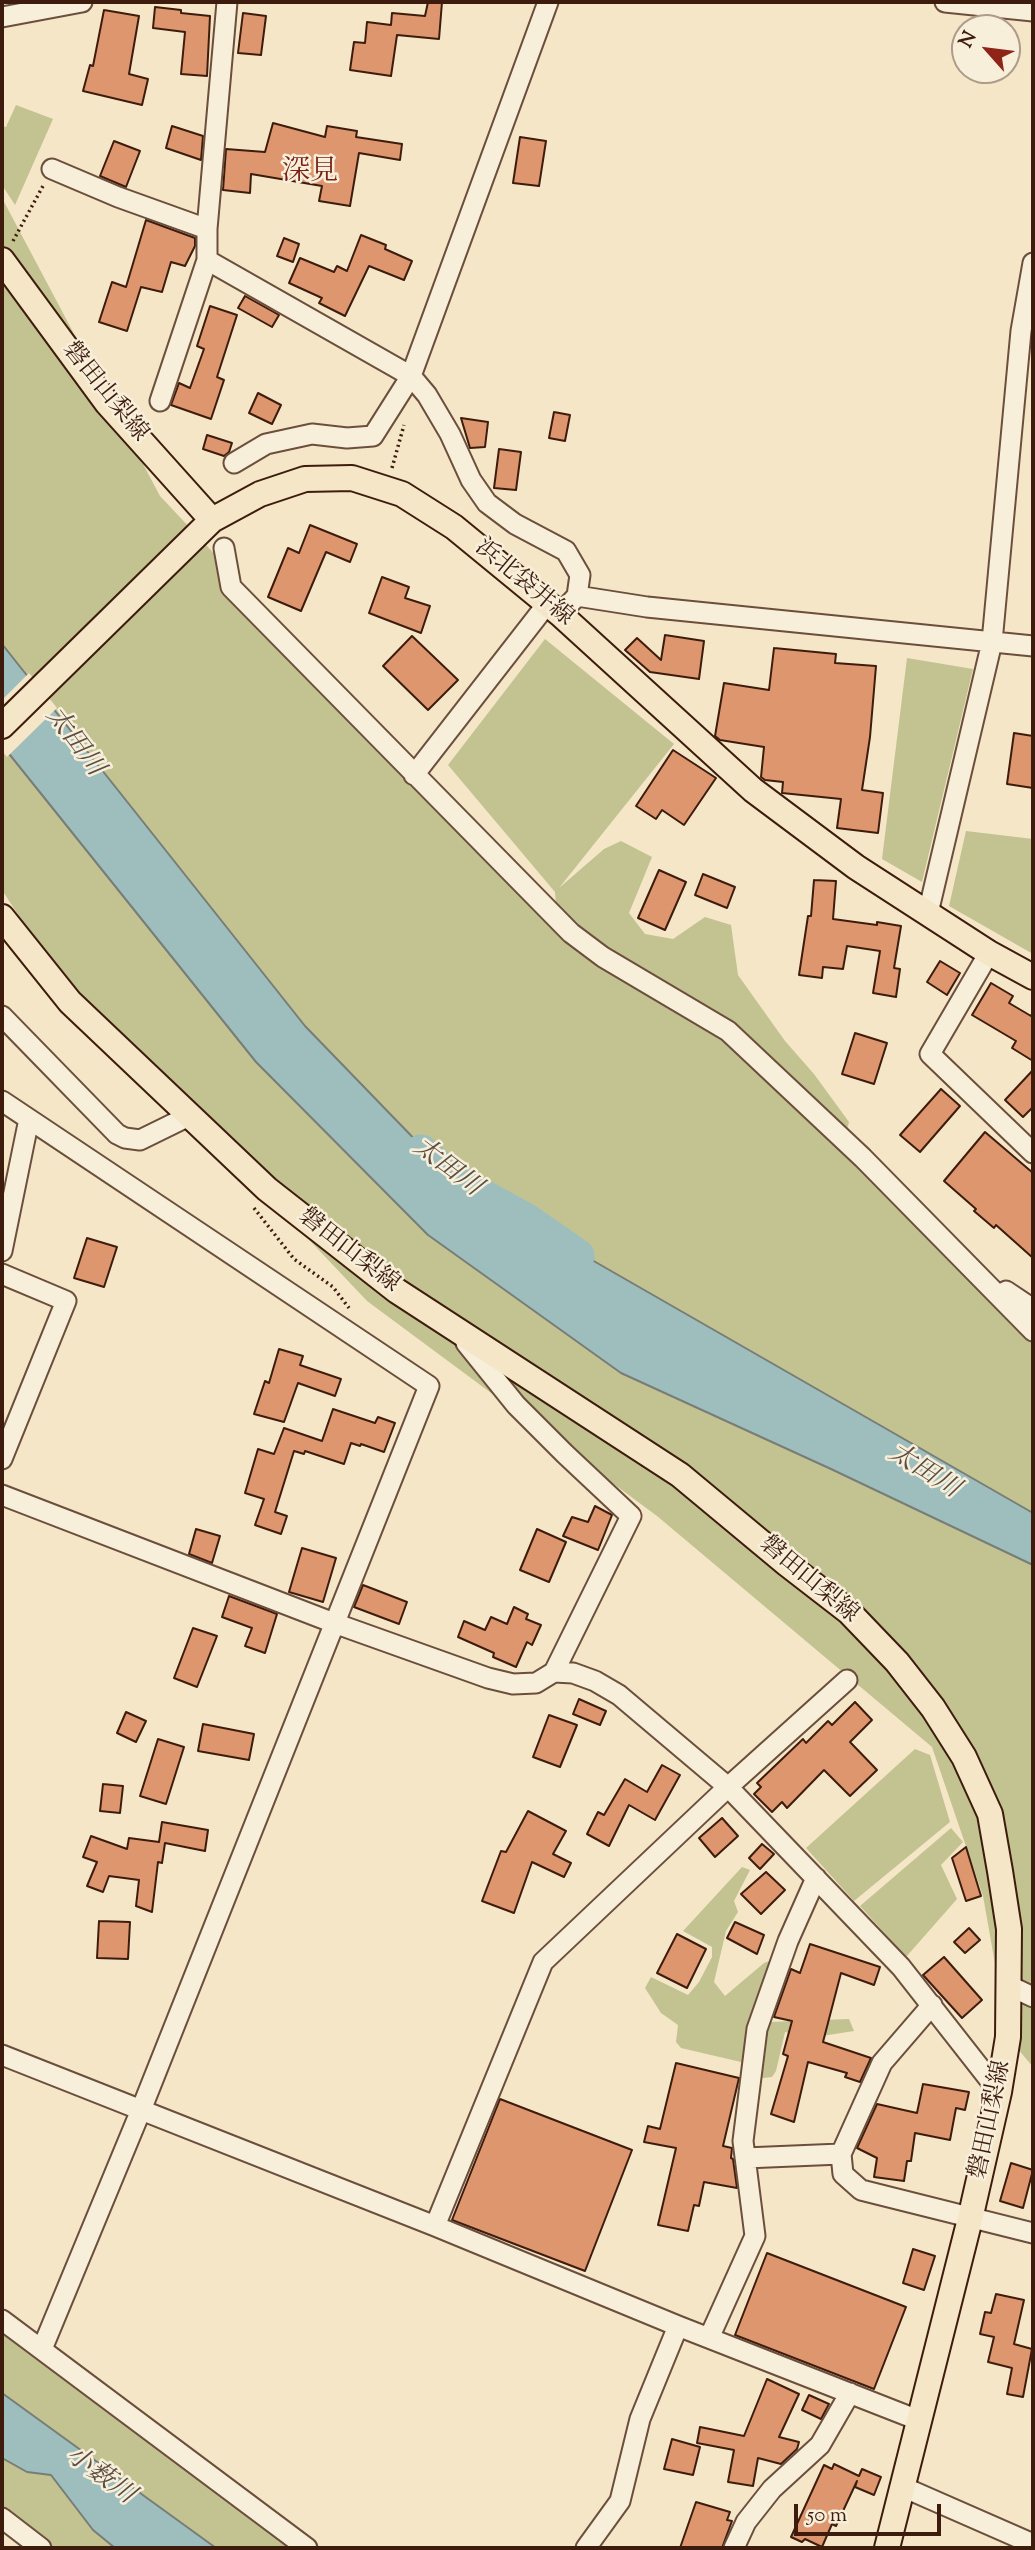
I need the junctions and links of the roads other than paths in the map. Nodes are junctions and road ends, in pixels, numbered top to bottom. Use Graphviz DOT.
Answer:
graph roads {
  1 [pos="82,2"];
  2 [pos="228,2"];
  3 [pos="548,2"];
  4 [pos="945,2"];
  5 [pos="57,4"];
  6 [pos="1033,11"];
  7 [pos="2,17"];
  8 [pos="52,169"];
  9 [pos="207,229"];
  10 [pos="6,253"];
  11 [pos="207,260"];
  12 [pos="1033,262"];
  13 [pos="411,376"];
  14 [pos="160,401"];
  15 [pos="234,463"];
  16 [pos="212,520"];
  17 [pos="225,548"];
  18 [pos="577,597"];
  19 [pos="553,609"];
  20 [pos="992,642"];
  21 [pos="1033,646"];
  22 [pos="2,726"];
  23 [pos="414,775"];
  24 [pos="928,913"];
  25 [pos="2,917"];
  26 [pos="989,953"];
  27 [pos="1033,977"];
  28 [pos="2,1016"];
  29 [pos="2,1101"];
  30 [pos="191,1115"];
  31 [pos="29,1119"];
  32 [pos="1033,1153"];
  33 [pos="2,1251"];
  34 [pos="970,1266"];
  35 [pos="2,1274"];
  36 [pos="1033,1309"];
  37 [pos="453,1328"];
  38 [pos="1033,1331"];
  39 [pos="2,1459"];
  40 [pos="2,1495"];
  41 [pos="334,1623"];
  42 [pos="554,1672"];
  43 [pos="847,1680"];
  44 [pos="728,1787"];
  45 [pos="816,1878"];
  46 [pos="1010,1986"];
  47 [pos="1033,1997"];
  48 [pos="932,2005"];
  49 [pos="2,2055"];
  50 [pos="999,2092"];
  51 [pos="141,2110"];
  52 [pos="841,2154"];
  53 [pos="745,2158"];
  54 [pos="970,2220"];
  55 [pos="435,2226"];
  56 [pos="1033,2233"];
  57 [pos="2,2320"];
  58 [pos="678,2326"];
  59 [pos="709,2338"];
  60 [pos="42,2349"];
  61 [pos="850,2393"];
  62 [pos="918,2420"];
  63 [pos="903,2487"];
  64 [pos="2,2518"];
  65 [pos="1033,2544"];
  66 [pos="41,2548"];
  67 [pos="307,2548"];
  68 [pos="586,2548"];
  69 [pos="734,2548"];
  70 [pos="887,2548"];
  1 -- 5 [label="street"];
  2 -- 9 [label="street"];
  3 -- 13 [label="street"];
  4 -- 6 [label="street"];
  5 -- 7 [label="street"];
  8 -- 9 [label="street"];
  9 -- 11 [label="street"];
  10 -- 16 [label="main road, 磐田山梨線"];
  11 -- 13 [label="street"];
  11 -- 14 [label="street"];
  12 -- 20 [label="street"];
  13 -- 15 [label="street"];
  13 -- 18 [label="street"];
  16 -- 19 [label="main road, 浜北袋井線"];
  16 -- 22 [label="main road, 浜北袋井線"];
  17 -- 23 [label="street"];
  18 -- 19 [label="street"];
  18 -- 20 [label="street"];
  19 -- 23 [label="street"];
  19 -- 24 [label="main road, 浜北袋井線"];
  20 -- 21 [label="street"];
  20 -- 24 [label="street"];
  23 -- 34 [label="street"];
  24 -- 26 [label="main road, 浜北袋井線"];
  25 -- 30 [label="main road, 磐田山梨線"];
  26 -- 27 [label="main road, 浜北袋井線"];
  26 -- 32 [label="street"];
  28 -- 30 [label="street"];
  29 -- 31 [label="street"];
  30 -- 37 [label="main road, 磐田山梨線"];
  31 -- 33 [label="street"];
  31 -- 41 [label="street"];
  34 -- 36 [label="street"];
  34 -- 38 [label="street"];
  35 -- 39 [label="street"];
  37 -- 42 [label="street"];
  37 -- 46 [label="main road, 磐田山梨線"];
  40 -- 41 [label="street"];
  41 -- 42 [label="street"];
  41 -- 51 [label="street"];
  42 -- 44 [label="street"];
  43 -- 44 [label="street"];
  44 -- 45 [label="street"];
  44 -- 55 [label="street"];
  45 -- 48 [label="street"];
  45 -- 53 [label="street"];
  46 -- 47 [label="street"];
  46 -- 50 [label="main road, 磐田山梨線"];
  48 -- 50 [label="street"];
  48 -- 52 [label="street"];
  49 -- 51 [label="street"];
  50 -- 54 [label="main road, 磐田山梨線"];
  51 -- 55 [label="street"];
  51 -- 60 [label="street"];
  52 -- 53 [label="street"];
  52 -- 54 [label="street"];
  53 -- 59 [label="street"];
  54 -- 56 [label="street"];
  54 -- 62 [label="main road, 磐田山梨線"];
  55 -- 58 [label="street"];
  57 -- 60 [label="street"];
  58 -- 59 [label="street"];
  58 -- 68 [label="street"];
  59 -- 61 [label="street"];
  60 -- 67 [label="street"];
  61 -- 62 [label="street"];
  61 -- 69 [label="street"];
  62 -- 63 [label="main road, 磐田山梨線"];
  63 -- 65 [label="street"];
  63 -- 70 [label="main road, 磐田山梨線"];
  64 -- 66 [label="street"];
}
